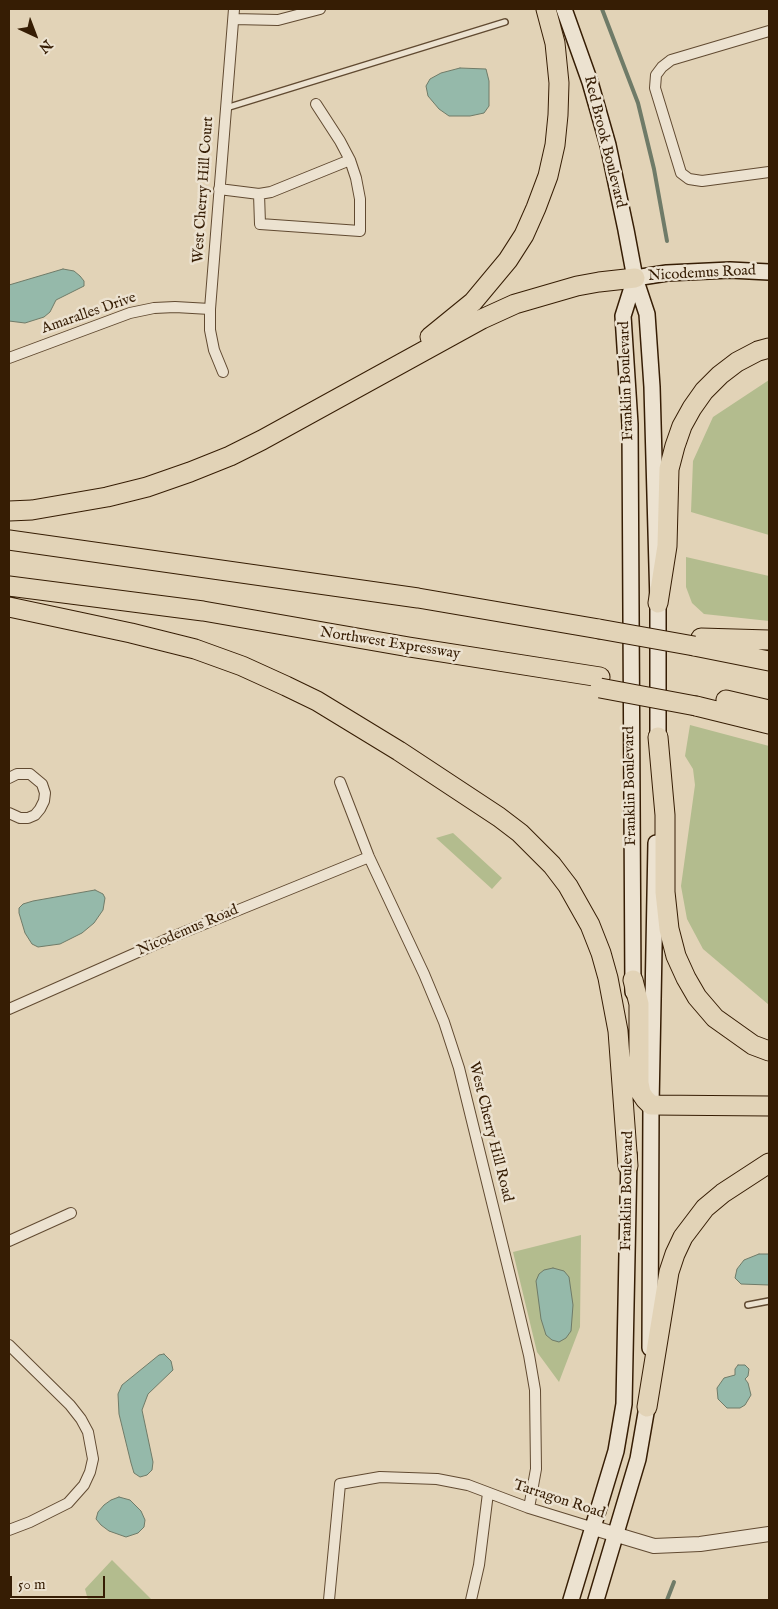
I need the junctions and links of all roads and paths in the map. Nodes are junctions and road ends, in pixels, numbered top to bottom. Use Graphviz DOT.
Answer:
graph roads {
  1 [pos="320,9"];
  2 [pos="546,9"];
  3 [pos="564,9"];
  4 [pos="234,14"];
  5 [pos="505,22"];
  6 [pos="769,31"];
  7 [pos="316,104"];
  8 [pos="225,108"];
  9 [pos="350,160"];
  10 [pos="769,172"];
  11 [pos="219,189"];
  12 [pos="259,194"];
  13 [pos="769,272"];
  14 [pos="635,278"];
  15 [pos="210,309"];
  16 [pos="769,348"];
  17 [pos="9,358"];
  18 [pos="223,372"];
  19 [pos="359,386"];
  20 [pos="9,511"];
  21 [pos="9,540"];
  22 [pos="9,586"];
  23 [pos="658,603"];
  24 [pos="9,608"];
  25 [pos="769,640"];
  26 [pos="694,642"];
  27 [pos="769,661"];
  28 [pos="696,700"];
  29 [pos="769,710"];
  30 [pos="769,724"];
  31 [pos="658,737"];
  32 [pos="9,778"];
  33 [pos="340,782"];
  34 [pos="9,813"];
  35 [pos="369,857"];
  36 [pos="633,980"];
  37 [pos="9,1009"];
  38 [pos="769,1051"];
  39 [pos="651,1105"];
  40 [pos="769,1106"];
  41 [pos="769,1163"];
  42 [pos="628,1166"];
  43 [pos="72,1213"];
  44 [pos="9,1241"];
  45 [pos="769,1301"];
  46 [pos="748,1305"];
  47 [pos="9,1345"];
  48 [pos="648,1407"];
  49 [pos="488,1492"];
  50 [pos="530,1508"];
  51 [pos="594,1528"];
  52 [pos="9,1530"];
  53 [pos="769,1534"];
  54 [pos="616,1536"];
  55 [pos="329,1600"];
  56 [pos="471,1600"];
  57 [pos="571,1600"];
  58 [pos="596,1600"];
  1 -- 4 [label="street"];
  2 -- 19 [label="highway"];
  3 -- 14 [label="main road, Red Brook Boulevard"];
  4 -- 8 [label="street, West Cherry Hill Court"];
  5 -- 8 [label="lane"];
  6 -- 10 [label="street"];
  7 -- 9 [label="street"];
  8 -- 11 [label="street, West Cherry Hill Court"];
  9 -- 12 [label="street"];
  9 -- 12 [label="street"];
  11 -- 12 [label="street"];
  11 -- 15 [label="street, West Cherry Hill Court"];
  13 -- 14 [label="main road, Nicodemus Road"];
  14 -- 19 [label="highway"];
  14 -- 23 [label="main road, Franklin Boulevard"];
  14 -- 36 [label="main road, Franklin Boulevard"];
  15 -- 17 [label="street, Amaralles Drive"];
  15 -- 18 [label="street, West Cherry Hill Court"];
  16 -- 23 [label="highway"];
  19 -- 20 [label="highway"];
  21 -- 26 [label="highway, bridge"];
  22 -- 28 [label="highway, Northwest Expressway"];
  23 -- 31 [label="main road, Franklin Boulevard"];
  24 -- 42 [label="highway"];
  25 -- 26 [label="highway"];
  26 -- 27 [label="highway"];
  28 -- 29 [label="highway, Northwest Expressway"];
  28 -- 30 [label="highway"];
  31 -- 38 [label="highway"];
  31 -- 39 [label="main road, Franklin Boulevard"];
  32 -- 34 [label="street"];
  33 -- 35 [label="street, West Cherry Hill Road"];
  35 -- 37 [label="street, Nicodemus Road"];
  35 -- 50 [label="street, West Cherry Hill Road"];
  36 -- 39 [label="highway"];
  36 -- 42 [label="main road, Franklin Boulevard"];
  39 -- 40 [label="highway"];
  39 -- 48 [label="main road, Franklin Boulevard"];
  41 -- 48 [label="highway"];
  42 -- 51 [label="main road, Franklin Boulevard"];
  43 -- 44 [label="street"];
  45 -- 46 [label="lane"];
  47 -- 52 [label="street"];
  48 -- 54 [label="main road, Franklin Boulevard"];
  49 -- 50 [label="street, Tarragon Road"];
  49 -- 55 [label="street, Tarragon Road"];
  49 -- 56 [label="street"];
  50 -- 51 [label="street, Tarragon Road"];
  51 -- 54 [label="street, Tarragon Road"];
  51 -- 57 [label="main road, Franklin Boulevard"];
  53 -- 54 [label="street, Tarragon Road"];
  54 -- 58 [label="main road, Franklin Boulevard"];
}
